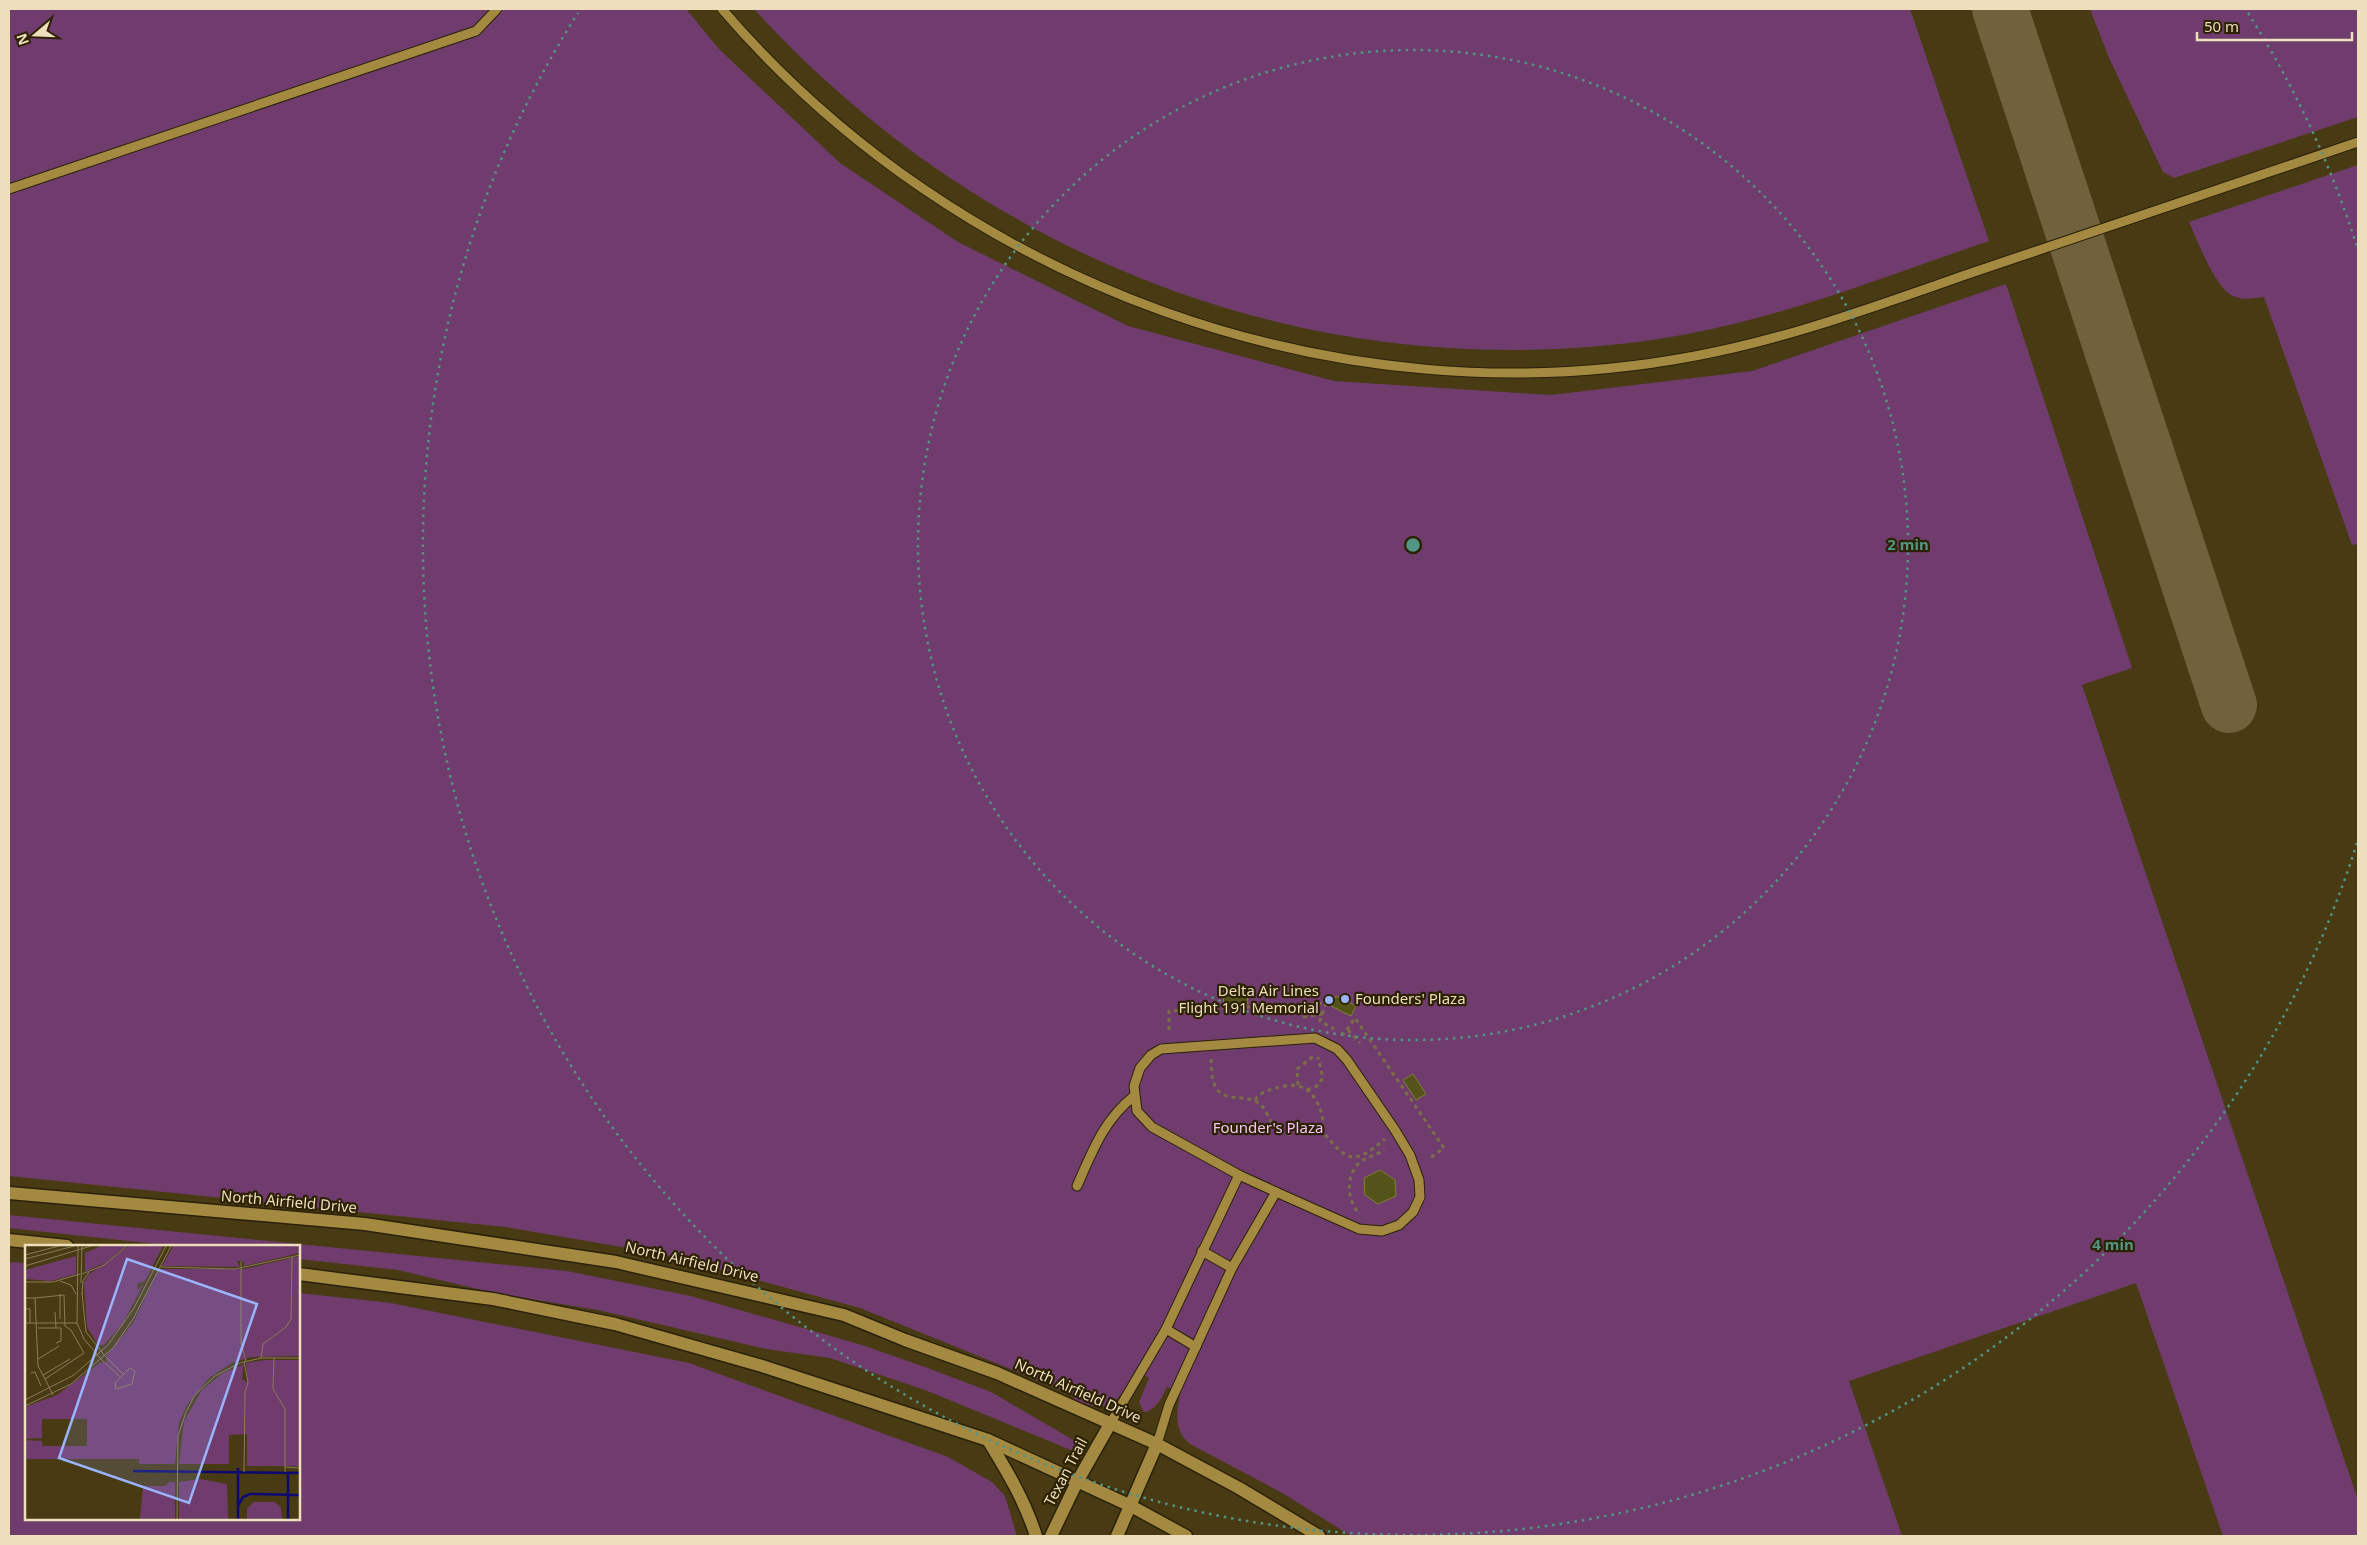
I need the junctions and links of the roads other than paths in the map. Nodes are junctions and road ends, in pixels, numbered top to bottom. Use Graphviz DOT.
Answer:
graph roads {
  1 [pos="497,9"];
  2 [pos="722,9"];
  3 [pos="2358,142"];
  4 [pos="9,189"];
  5 [pos="1134,1096"];
  6 [pos="1239,1175"];
  7 [pos="1077,1186"];
  8 [pos="1276,1192"];
  9 [pos="9,1193"];
  10 [pos="9,1240"];
  11 [pos="57,1245"];
  12 [pos="1202,1251"];
  13 [pos="1232,1268"];
  14 [pos="300,1274"];
  15 [pos="1166,1329"];
  16 [pos="1196,1347"];
  17 [pos="1110,1424"];
  18 [pos="988,1440"];
  19 [pos="1157,1444"];
  20 [pos="1077,1482"];
  21 [pos="1131,1506"];
  22 [pos="1036,1536"];
  23 [pos="1051,1536"];
  24 [pos="1117,1536"];
  25 [pos="1186,1536"];
  26 [pos="1319,1536"];
  1 -- 4 [label="lane"];
  2 -- 3 [label="lane"];
  5 -- 6 [label="lane"];
  5 -- 7 [label="lane"];
  5 -- 8 [label="lane"];
  6 -- 8 [label="lane"];
  6 -- 12 [label="lane"];
  8 -- 13 [label="lane"];
  9 -- 17 [label="main road, North Airfield Drive"];
  10 -- 11 [label="main road"];
  12 -- 13 [label="lane"];
  12 -- 15 [label="lane"];
  13 -- 16 [label="lane"];
  14 -- 18 [label="main road"];
  15 -- 16 [label="lane"];
  15 -- 17 [label="lane"];
  16 -- 19 [label="lane"];
  17 -- 19 [label="main road, North Airfield Drive"];
  17 -- 20 [label="main road, Texan Trail"];
  18 -- 20 [label="main road"];
  18 -- 22 [label="main road"];
  19 -- 21 [label="main road"];
  19 -- 26 [label="main road, North Airfield Drive"];
  20 -- 21 [label="main road"];
  20 -- 23 [label="main road, Texan Trail"];
  21 -- 24 [label="main road"];
  21 -- 25 [label="main road"];
}
